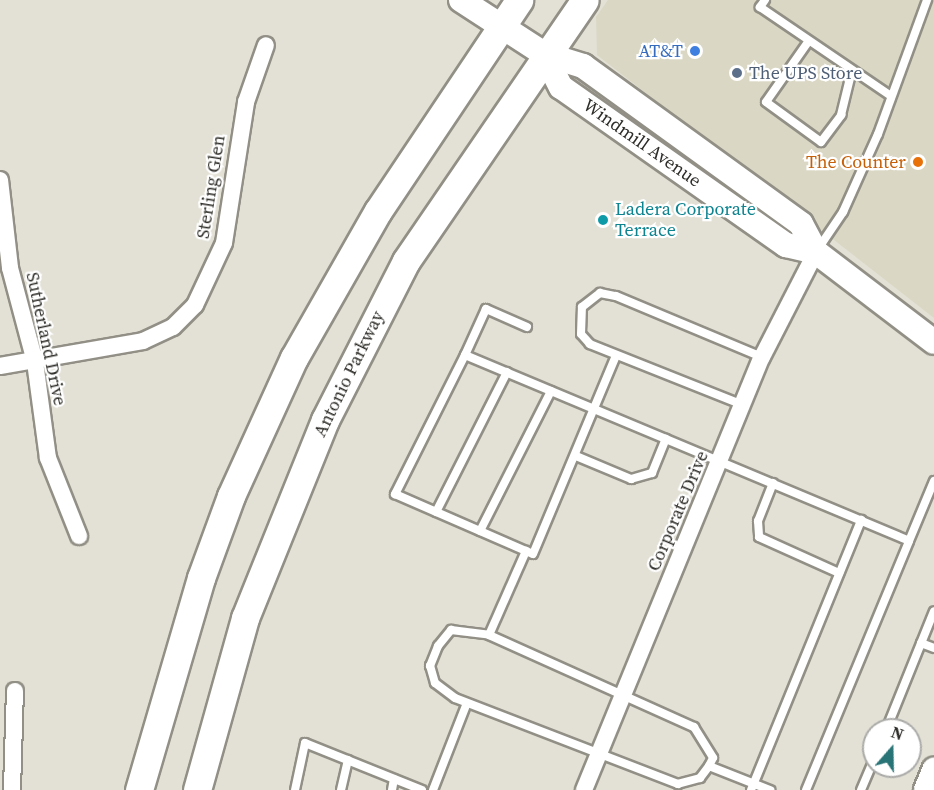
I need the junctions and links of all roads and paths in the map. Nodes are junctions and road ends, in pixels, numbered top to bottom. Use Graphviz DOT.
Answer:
graph roads {
  1 [pos="461,0"];
  2 [pos="483,0"];
  3 [pos="519,0"];
  4 [pos="585,0"];
  5 [pos="765,0"];
  6 [pos="927,0"];
  7 [pos="502,23"];
  8 [pos="808,42"];
  9 [pos="266,45"];
  10 [pos="544,54"];
  11 [pos="852,70"];
  12 [pos="891,96"];
  13 [pos="0,180"];
  14 [pos="816,252"];
  15 [pos="527,327"];
  16 [pos="934,342"];
  17 [pos="465,355"];
  18 [pos="616,356"];
  19 [pos="762,357"];
  20 [pos="35,362"];
  21 [pos="0,366"];
  22 [pos="507,372"];
  23 [pos="551,391"];
  24 [pos="743,405"];
  25 [pos="596,410"];
  26 [pos="666,438"];
  27 [pos="576,456"];
  28 [pos="720,461"];
  29 [pos="934,481"];
  30 [pos="773,483"];
  31 [pos="436,512"];
  32 [pos="861,520"];
  33 [pos="480,531"];
  34 [pos="79,536"];
  35 [pos="909,541"];
  36 [pos="526,551"];
  37 [pos="839,573"];
  38 [pos="934,611"];
  39 [pos="489,635"];
  40 [pos="921,643"];
  41 [pos="934,648"];
  42 [pos="15,691"];
  43 [pos="623,694"];
  44 [pos="467,704"];
  45 [pos="891,718"];
  46 [pos="598,756"];
  47 [pos="348,760"];
  48 [pos="709,766"];
  49 [pos="934,770"];
  50 [pos="394,779"];
  51 [pos="752,787"];
  52 [pos="12,790"];
  53 [pos="139,790"];
  54 [pos="196,790"];
  55 [pos="295,790"];
  56 [pos="341,790"];
  57 [pos="392,790"];
  58 [pos="422,790"];
  59 [pos="433,790"];
  60 [pos="584,790"];
  61 [pos="770,790"];
  62 [pos="806,790"];
  63 [pos="926,790"];
  1 -- 7 [label="street, Windmill Avenue"];
  2 -- 7 [label="street, Windmill Avenue"];
  3 -- 7 [label="main road"];
  4 -- 10 [label="main road, Antonio Parkway"];
  5 -- 8 [label="lane"];
  6 -- 12 [label="lane"];
  7 -- 10 [label="street, Windmill Avenue"];
  7 -- 53 [label="main road"];
  8 -- 11 [label="lane"];
  8 -- 11 [label="lane"];
  9 -- 20 [label="street, Sterling Glen"];
  10 -- 14 [label="street, Windmill Avenue"];
  10 -- 54 [label="main road, Antonio Parkway"];
  11 -- 12 [label="lane"];
  12 -- 14 [label="lane"];
  13 -- 20 [label="street, Sutherland Drive"];
  14 -- 16 [label="street, Windmill Avenue"];
  14 -- 19 [label="street, Corporate Drive"];
  15 -- 17 [label="lane"];
  17 -- 22 [label="lane"];
  17 -- 31 [label="lane"];
  18 -- 19 [label="lane"];
  18 -- 24 [label="lane"];
  18 -- 25 [label="lane"];
  19 -- 24 [label="street, Corporate Drive"];
  20 -- 21 [label="street, Sterling Glen"];
  20 -- 34 [label="street, Sutherland Drive"];
  22 -- 23 [label="lane"];
  22 -- 31 [label="lane"];
  23 -- 25 [label="lane"];
  23 -- 33 [label="lane"];
  24 -- 28 [label="street, Corporate Drive"];
  25 -- 26 [label="lane"];
  25 -- 27 [label="lane"];
  26 -- 27 [label="lane"];
  26 -- 28 [label="lane"];
  27 -- 36 [label="lane"];
  28 -- 30 [label="lane"];
  28 -- 43 [label="street, Corporate Drive"];
  29 -- 35 [label="lane"];
  30 -- 32 [label="lane"];
  30 -- 37 [label="lane"];
  31 -- 33 [label="lane"];
  32 -- 35 [label="lane"];
  32 -- 37 [label="lane"];
  33 -- 36 [label="lane"];
  35 -- 62 [label="lane"];
  36 -- 39 [label="lane"];
  37 -- 51 [label="lane"];
  38 -- 40 [label="lane"];
  39 -- 43 [label="lane"];
  39 -- 44 [label="lane"];
  40 -- 41 [label="lane"];
  40 -- 45 [label="lane"];
  42 -- 52 [label="street"];
  43 -- 46 [label="street, Corporate Drive"];
  43 -- 48 [label="lane"];
  44 -- 46 [label="lane"];
  44 -- 59 [label="lane"];
  46 -- 48 [label="lane"];
  46 -- 60 [label="street, Corporate Drive"];
  47 -- 50 [label="lane"];
  47 -- 55 [label="lane"];
  47 -- 56 [label="lane"];
  48 -- 51 [label="lane"];
  49 -- 63 [label="street"];
  50 -- 57 [label="lane"];
  50 -- 58 [label="lane"];
  51 -- 61 [label="lane"];
}
